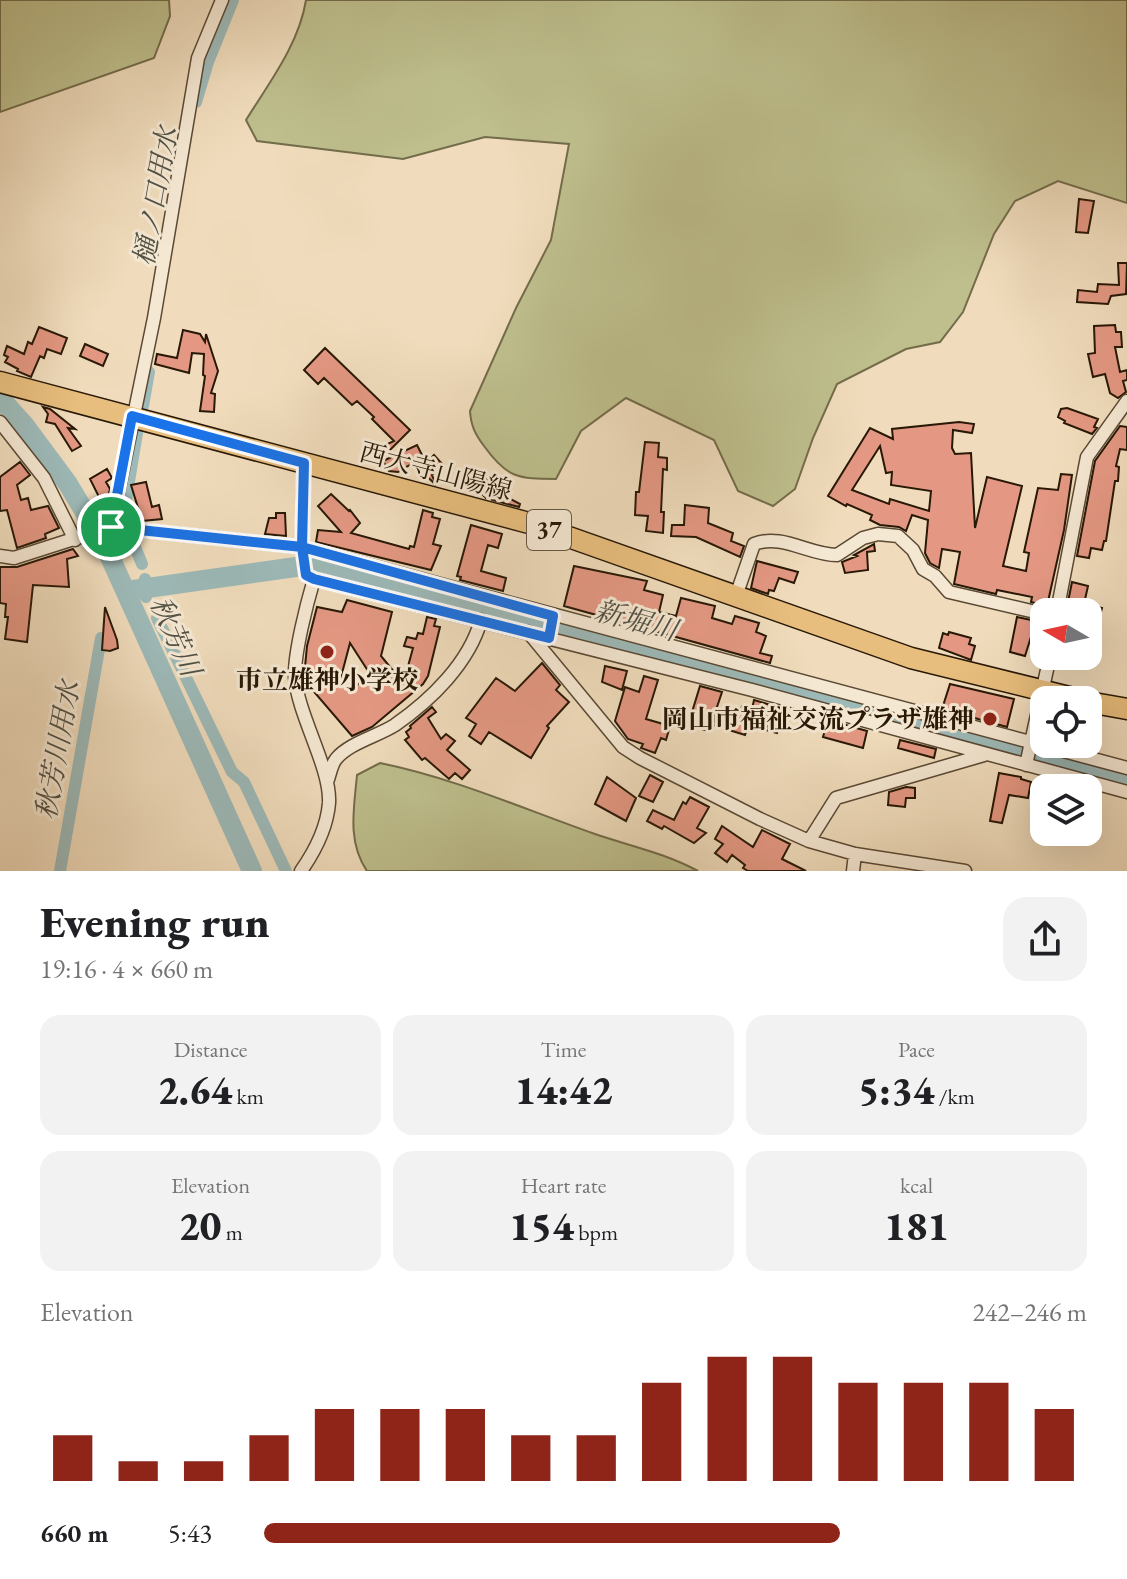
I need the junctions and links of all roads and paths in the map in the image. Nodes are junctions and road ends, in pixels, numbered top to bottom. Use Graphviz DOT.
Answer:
graph roads {
  1 [pos="222,0"];
  2 [pos="5,384"];
  3 [pos="1127,401"];
  4 [pos="132,416"];
  5 [pos="0,422"];
  6 [pos="304,463"];
  7 [pos="109,528"];
  8 [pos="78,539"];
  9 [pos="302,550"];
  10 [pos="0,556"];
  11 [pos="310,577"];
  12 [pos="412,590"];
  13 [pos="736,596"];
  14 [pos="1060,598"];
  15 [pos="1030,611"];
  16 [pos="481,620"];
  17 [pos="551,627"];
  18 [pos="528,632"];
  19 [pos="754,679"];
  20 [pos="1030,688"];
  21 [pos="1102,705"];
  22 [pos="1127,709"];
  23 [pos="1030,744"];
  24 [pos="1030,750"];
  25 [pos="984,755"];
  26 [pos="1087,758"];
  27 [pos="1026,763"];
  28 [pos="1127,768"];
  29 [pos="326,785"];
  30 [pos="1127,792"];
  31 [pos="809,841"];
  32 [pos="855,854"];
  33 [pos="301,871"];
  34 [pos="853,871"];
  35 [pos="965,871"];
  1 -- 4 [label="street"];
  2 -- 4 [label="main road, 西大寺山陽線 / 37"];
  3 -- 14 [label="street"];
  4 -- 6 [label="main road, 西大寺山陽線 / 37"];
  4 -- 7 [label="street"];
  5 -- 8 [label="street"];
  6 -- 9 [label="street"];
  6 -- 13 [label="main road, 西大寺山陽線 / 37"];
  7 -- 8 [label="street"];
  7 -- 9 [label="street"];
  8 -- 10 [label="street"];
  9 -- 11 [label="street"];
  9 -- 12 [label="street"];
  11 -- 12 [label="street"];
  11 -- 29 [label="street"];
  12 -- 16 [label="street"];
  12 -- 17 [label="street"];
  13 -- 15 [label="street"];
  13 -- 20 [label="main road, 西大寺山陽線 / 37"];
  16 -- 18 [label="street"];
  16 -- 29 [label="street"];
  17 -- 18 [label="street"];
  17 -- 19 [label="street"];
  17 -- 19 [label="street"];
  18 -- 31 [label="street"];
  19 -- 23 [label="street"];
  19 -- 25 [label="street"];
  21 -- 22 [label="main road"];
  24 -- 27 [label="street"];
  25 -- 27 [label="street"];
  25 -- 31 [label="street"];
  26 -- 28 [label="street"];
  27 -- 30 [label="street"];
  29 -- 33 [label="street"];
  31 -- 32 [label="street"];
  32 -- 34 [label="street"];
  32 -- 35 [label="street"];
}
